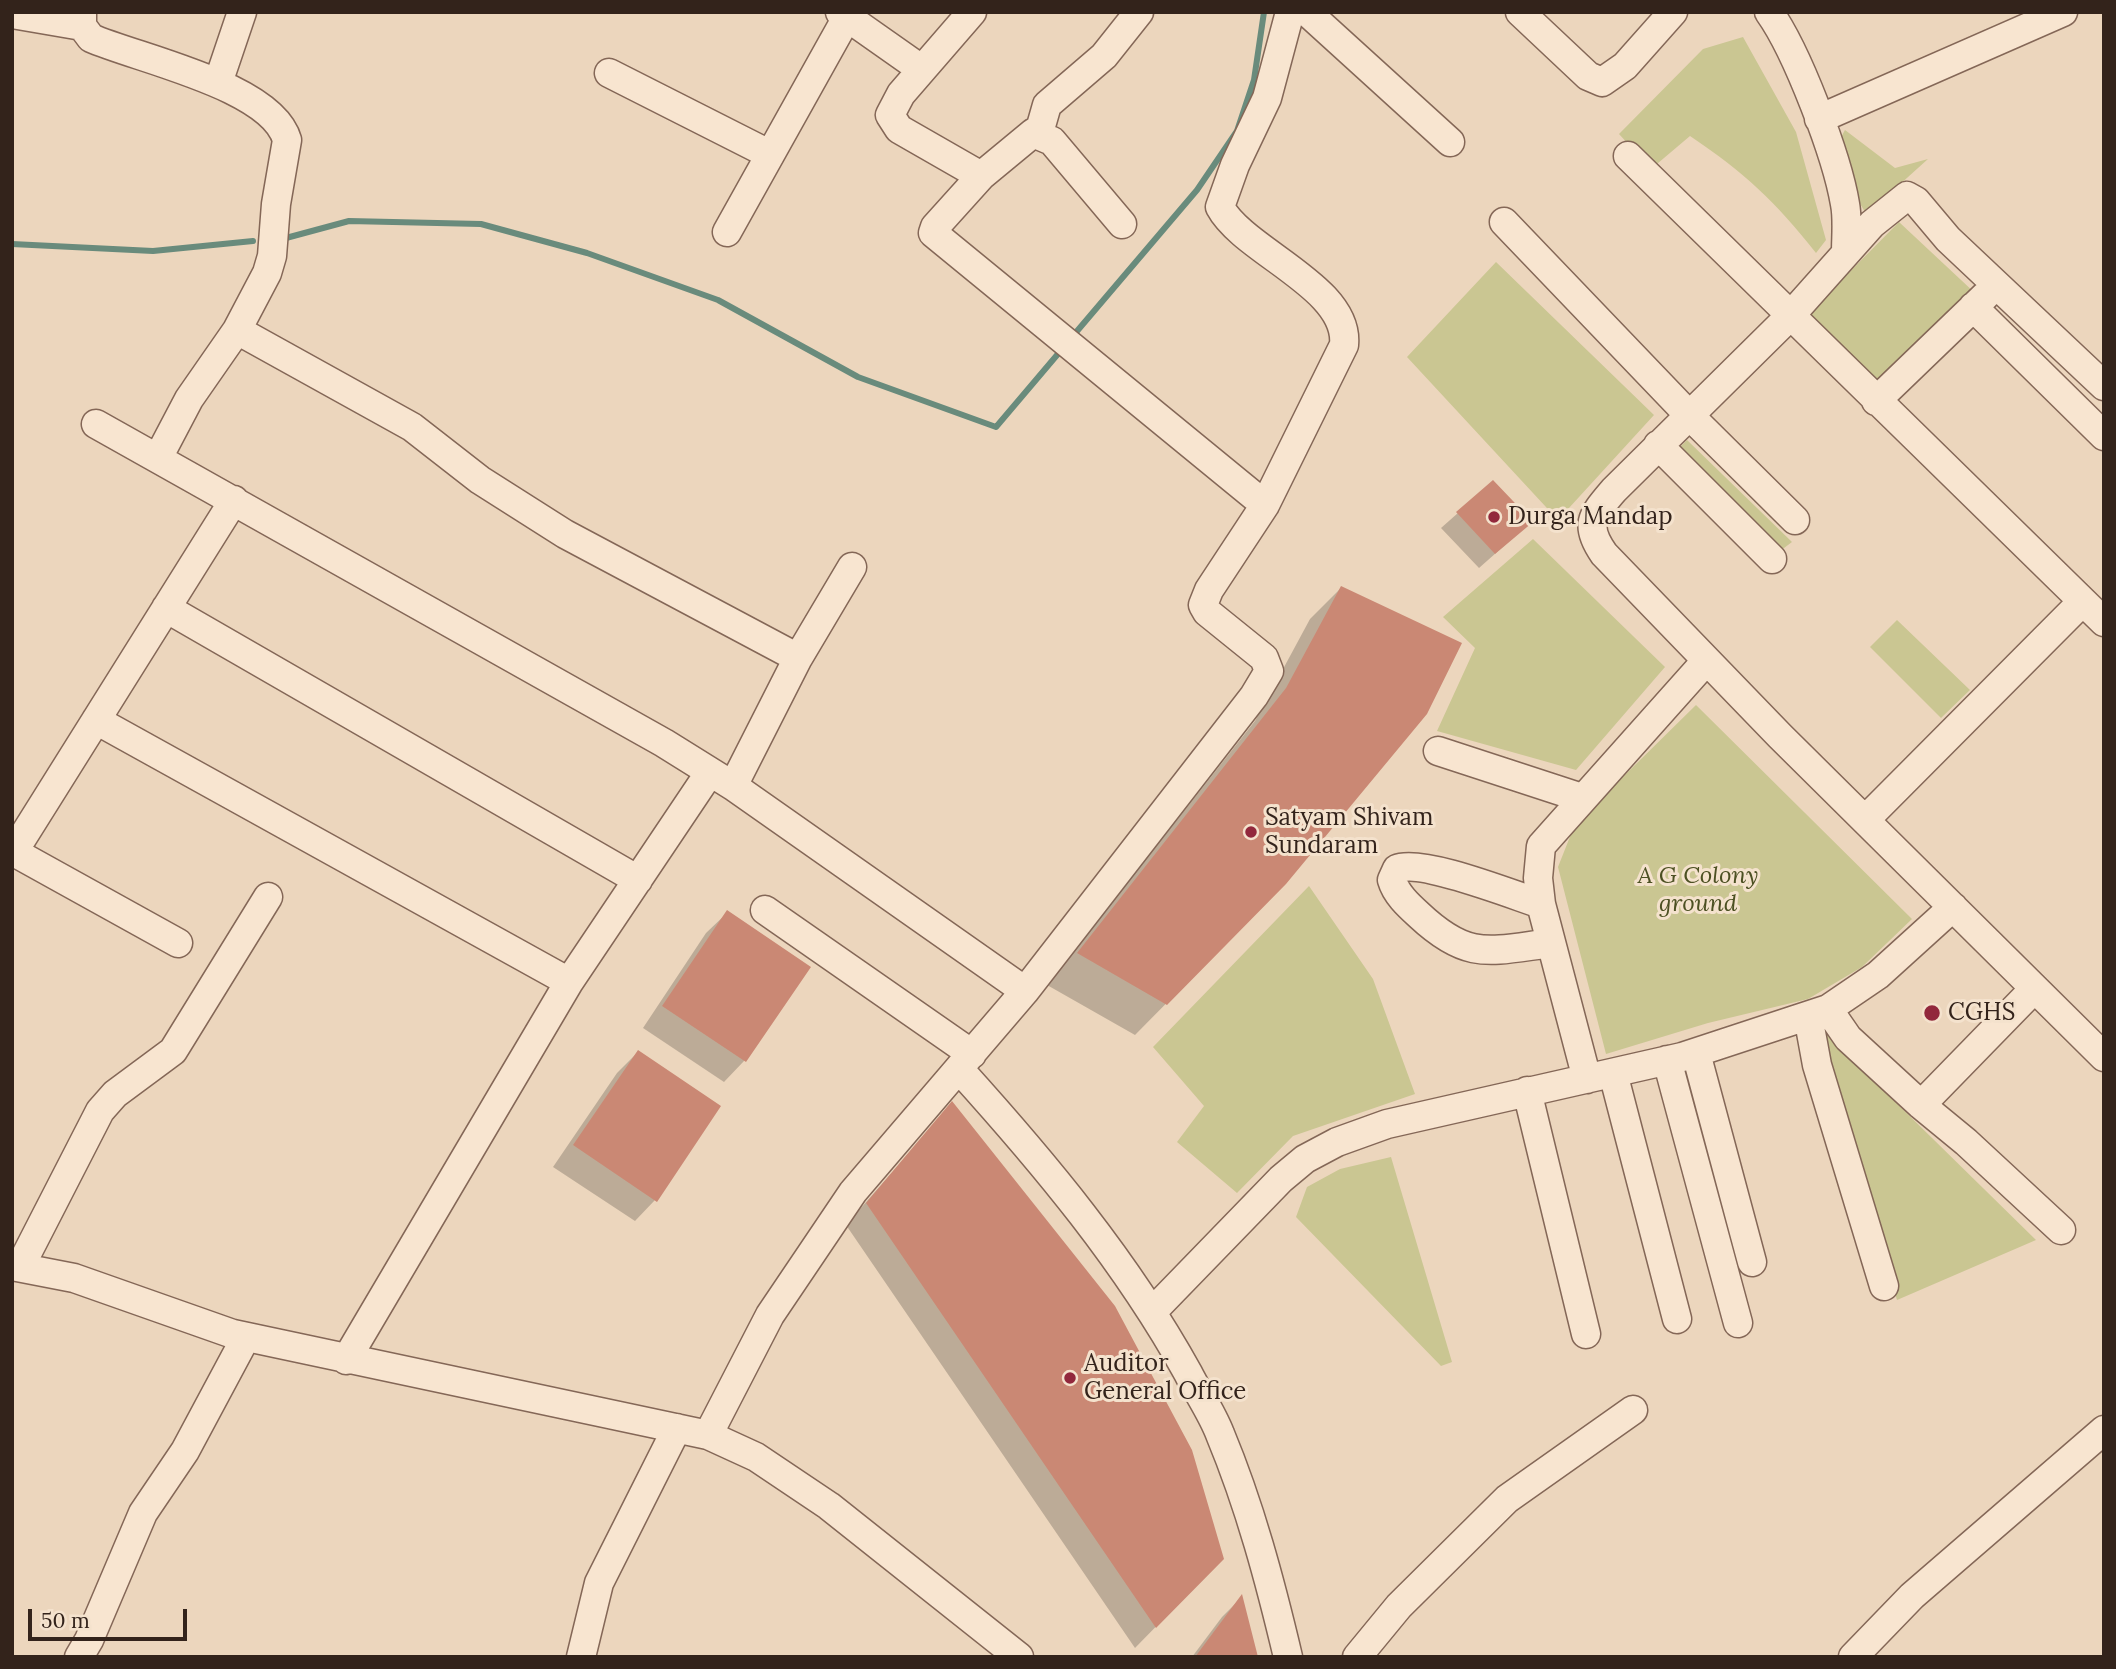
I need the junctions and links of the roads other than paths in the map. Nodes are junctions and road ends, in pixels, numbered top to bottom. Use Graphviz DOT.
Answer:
graph roads {
  1 [pos="242,12"];
  2 [pos="972,12"];
  3 [pos="1139,12"];
  4 [pos="1290,12"];
  5 [pos="1307,12"];
  6 [pos="1520,12"];
  7 [pos="1674,12"];
  8 [pos="1769,12"];
  9 [pos="2063,12"];
  10 [pos="12,14"];
  11 [pos="844,15"];
  12 [pos="82,19"];
  13 [pos="921,69"];
  14 [pos="609,74"];
  15 [pos="218,83"];
  16 [pos="1819,118"];
  17 [pos="1040,133"];
  18 [pos="1450,142"];
  19 [pos="769,154"];
  20 [pos="1628,156"];
  21 [pos="981,176"];
  22 [pos="1504,222"];
  23 [pos="1122,224"];
  24 [pos="727,232"];
  25 [pos="1846,253"];
  26 [pos="1996,284"];
  27 [pos="1973,307"];
  28 [pos="1790,316"];
  29 [pos="237,330"];
  30 [pos="2104,386"];
  31 [pos="1876,401"];
  32 [pos="1689,415"];
  33 [pos="96,424"];
  34 [pos="2104,436"];
  35 [pos="1658,445"];
  36 [pos="158,458"];
  37 [pos="234,499"];
  38 [pos="1265,505"];
  39 [pos="1796,520"];
  40 [pos="1772,559"];
  41 [pos="852,567"];
  42 [pos="166,608"];
  43 [pos="2098,616"];
  44 [pos="798,658"];
  45 [pos="1706,662"];
  46 [pos="96,720"];
  47 [pos="1438,751"];
  48 [pos="721,779"];
  49 [pos="1582,798"];
  50 [pos="1864,820"];
  51 [pos="13,851"];
  52 [pos="638,880"];
  53 [pos="268,897"];
  54 [pos="1541,904"];
  55 [pos="1953,907"];
  56 [pos="765,909"];
  57 [pos="178,943"];
  58 [pos="1551,943"];
  59 [pos="569,982"];
  60 [pos="2034,989"];
  61 [pos="1025,991"];
  62 [pos="1818,1013"];
  63 [pos="1696,1053"];
  64 [pos="2104,1057"];
  65 [pos="1667,1060"];
  66 [pos="965,1062"];
  67 [pos="1600,1076"];
  68 [pos="1527,1091"];
  69 [pos="1922,1105"];
  70 [pos="2061,1230"];
  71 [pos="1752,1262"];
  72 [pos="16,1266"];
  73 [pos="1884,1286"];
  74 [pos="1152,1312"];
  75 [pos="1677,1319"];
  76 [pos="1738,1323"];
  77 [pos="1586,1334"];
  78 [pos="246,1337"];
  79 [pos="345,1360"];
  80 [pos="1633,1410"];
  81 [pos="677,1428"];
  82 [pos="2104,1430"];
  83 [pos="708,1435"];
  84 [pos="79,1657"];
  85 [pos="581,1657"];
  86 [pos="1019,1657"];
  87 [pos="1288,1657"];
  88 [pos="1357,1657"];
  89 [pos="1853,1657"];
  1 -- 15 [label="street"];
  2 -- 13 [label="street"];
  3 -- 17 [label="street"];
  4 -- 38 [label="street"];
  5 -- 18 [label="street"];
  6 -- 7 [label="street"];
  8 -- 16 [label="street"];
  9 -- 16 [label="street"];
  10 -- 12 [label="street"];
  11 -- 13 [label="street"];
  11 -- 19 [label="street"];
  12 -- 15 [label="street"];
  13 -- 21 [label="street"];
  14 -- 19 [label="street"];
  15 -- 29 [label="street"];
  16 -- 25 [label="street"];
  17 -- 21 [label="street"];
  17 -- 23 [label="street"];
  19 -- 24 [label="street"];
  20 -- 28 [label="street"];
  21 -- 38 [label="street"];
  22 -- 32 [label="street"];
  25 -- 26 [label="street"];
  25 -- 28 [label="street"];
  26 -- 27 [label="street"];
  26 -- 30 [label="street"];
  27 -- 31 [label="street"];
  27 -- 34 [label="street"];
  28 -- 31 [label="street"];
  28 -- 32 [label="street"];
  29 -- 36 [label="street"];
  29 -- 44 [label="street"];
  31 -- 43 [label="street"];
  32 -- 35 [label="street"];
  32 -- 39 [label="street"];
  33 -- 36 [label="street"];
  35 -- 40 [label="street"];
  35 -- 45 [label="street"];
  36 -- 37 [label="street"];
  37 -- 42 [label="street"];
  37 -- 48 [label="street"];
  38 -- 61 [label="street"];
  41 -- 44 [label="street"];
  42 -- 46 [label="street"];
  42 -- 52 [label="street"];
  43 -- 50 [label="street"];
  44 -- 48 [label="street"];
  45 -- 49 [label="street"];
  45 -- 50 [label="street"];
  46 -- 51 [label="street"];
  46 -- 59 [label="street"];
  47 -- 49 [label="street"];
  48 -- 52 [label="street"];
  48 -- 61 [label="street"];
  49 -- 54 [label="street"];
  50 -- 55 [label="street"];
  51 -- 57 [label="street"];
  52 -- 59 [label="street"];
  53 -- 72 [label="street"];
  54 -- 58 [label="street"];
  54 -- 58 [label="street"];
  55 -- 60 [label="street"];
  55 -- 62 [label="street"];
  56 -- 66 [label="street"];
  58 -- 67 [label="street"];
  59 -- 79 [label="street"];
  60 -- 64 [label="street"];
  60 -- 69 [label="street"];
  61 -- 66 [label="street"];
  62 -- 63 [label="street"];
  62 -- 69 [label="street"];
  62 -- 73 [label="street"];
  63 -- 65 [label="street"];
  63 -- 71 [label="street"];
  65 -- 67 [label="street"];
  65 -- 76 [label="street"];
  66 -- 74 [label="street"];
  66 -- 83 [label="street"];
  67 -- 68 [label="street"];
  67 -- 75 [label="street"];
  68 -- 74 [label="street"];
  68 -- 77 [label="street"];
  69 -- 70 [label="street"];
  72 -- 78 [label="street"];
  74 -- 87 [label="street"];
  78 -- 79 [label="street"];
  78 -- 84 [label="street"];
  79 -- 81 [label="street"];
  80 -- 88 [label="street"];
  81 -- 83 [label="street"];
  81 -- 85 [label="street"];
  82 -- 89 [label="street"];
  83 -- 86 [label="street"];
}
